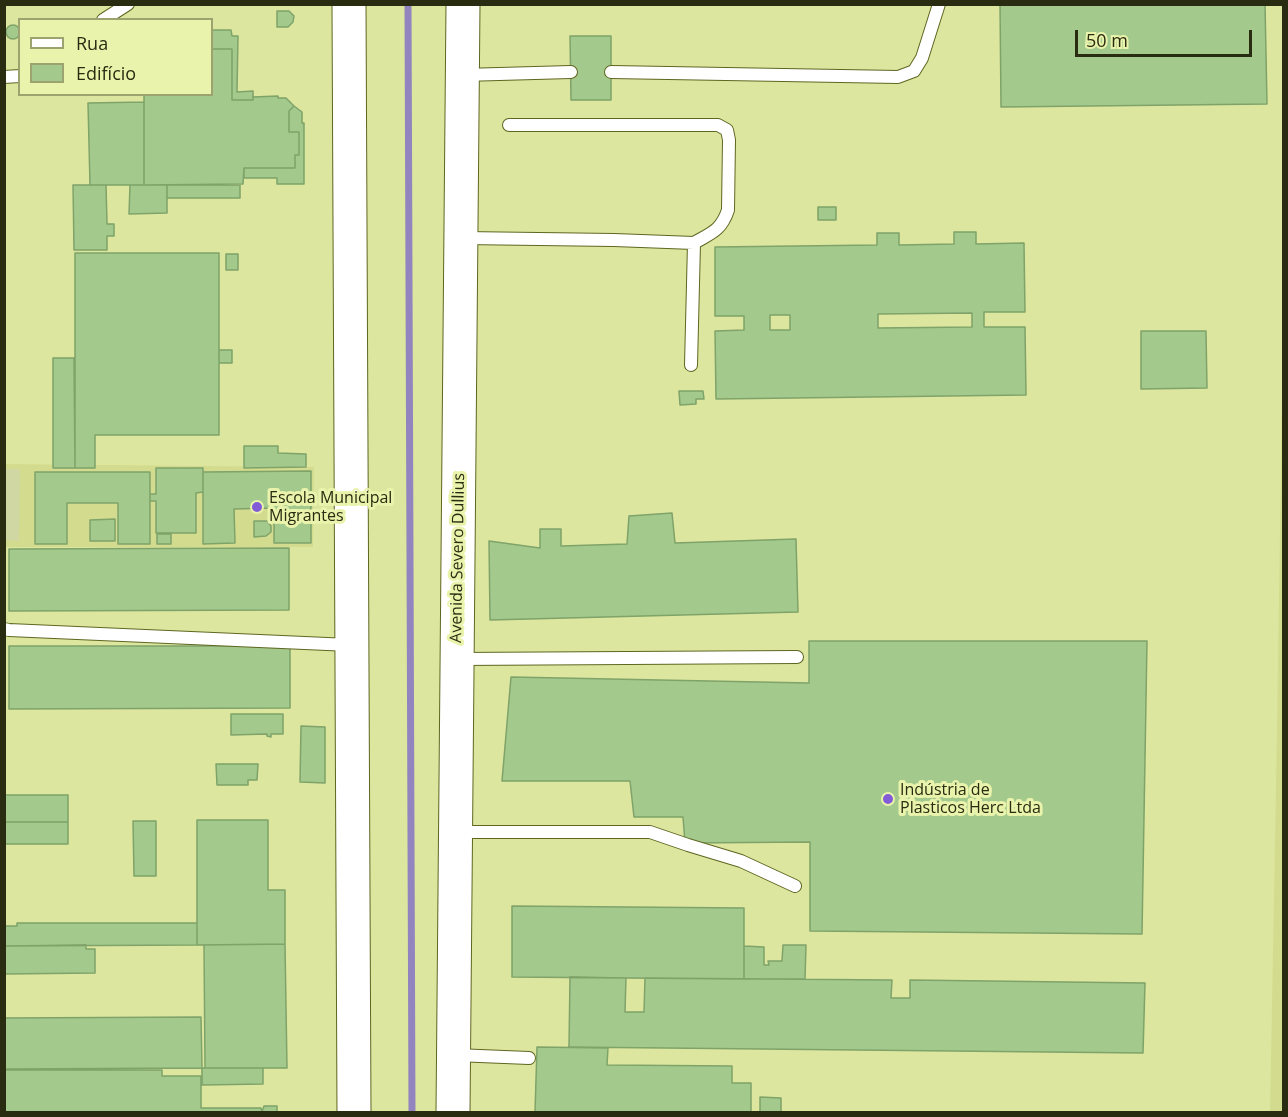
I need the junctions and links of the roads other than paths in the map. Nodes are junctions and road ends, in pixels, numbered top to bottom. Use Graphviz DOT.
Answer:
graph roads {
  1 [pos="128,4"];
  2 [pos="349,4"];
  3 [pos="463,4"];
  4 [pos="939,4"];
  5 [pos="106,18"];
  6 [pos="571,72"];
  7 [pos="611,72"];
  8 [pos="462,75"];
  9 [pos="509,125"];
  10 [pos="461,238"];
  11 [pos="694,243"];
  12 [pos="691,365"];
  13 [pos="4,629"];
  14 [pos="352,645"];
  15 [pos="797,657"];
  16 [pos="457,659"];
  17 [pos="455,831"];
  18 [pos="795,886"];
  19 [pos="453,1055"];
  20 [pos="529,1058"];
  21 [pos="354,1113"];
  22 [pos="453,1113"];
  1 -- 5 [label="lane"];
  2 -- 14 [label="main road"];
  3 -- 8 [label="main road, Avenida Severo Dullius"];
  4 -- 7 [label="lane"];
  6 -- 8 [label="lane"];
  8 -- 10 [label="main road, Avenida Severo Dullius"];
  9 -- 11 [label="lane"];
  10 -- 11 [label="lane"];
  10 -- 16 [label="main road, Avenida Severo Dullius"];
  11 -- 12 [label="lane"];
  13 -- 14 [label="lane"];
  14 -- 21 [label="main road"];
  15 -- 16 [label="lane"];
  16 -- 17 [label="main road, Avenida Severo Dullius"];
  17 -- 18 [label="lane"];
  17 -- 19 [label="main road, Avenida Severo Dullius"];
  19 -- 20 [label="lane"];
  19 -- 22 [label="main road, Avenida Severo Dullius"];
}
